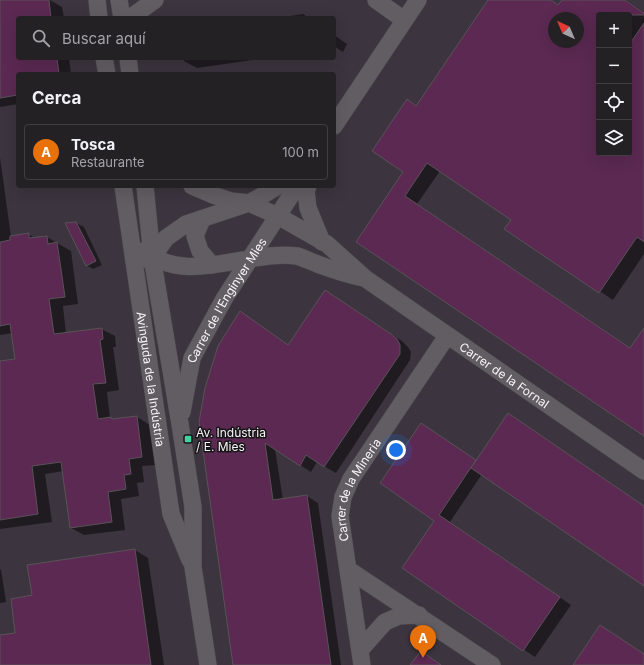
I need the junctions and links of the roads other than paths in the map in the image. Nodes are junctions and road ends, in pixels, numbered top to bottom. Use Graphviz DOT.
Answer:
graph roads {
  1 [pos="97,0"];
  2 [pos="119,0"];
  3 [pos="155,0"];
  4 [pos="376,0"];
  5 [pos="418,0"];
  6 [pos="99,16"];
  7 [pos="122,16"];
  8 [pos="133,16"];
  9 [pos="404,20"];
  10 [pos="104,60"];
  11 [pos="128,60"];
  12 [pos="107,72"];
  13 [pos="130,72"];
  14 [pos="336,123"];
  15 [pos="123,188"];
  16 [pos="145,188"];
  17 [pos="197,188"];
  18 [pos="275,188"];
  19 [pos="295,188"];
  20 [pos="307,188"];
  21 [pos="249,202"];
  22 [pos="278,216"];
  23 [pos="202,219"];
  24 [pos="130,236"];
  25 [pos="323,241"];
  26 [pos="152,257"];
  27 [pos="249,259"];
  28 [pos="310,261"];
  29 [pos="212,265"];
  30 [pos="366,279"];
  31 [pos="137,286"];
  32 [pos="447,336"];
  33 [pos="180,424"];
  34 [pos="644,471"];
  35 [pos="193,567"];
  36 [pos="349,570"];
  37 [pos="419,615"];
  38 [pos="361,657"];
  39 [pos="208,665"];
  40 [pos="492,665"];
  1 -- 6 [label="street"];
  2 -- 7 [label="street"];
  3 -- 8 [label="street"];
  4 -- 9 [label="street"];
  5 -- 9 [label="street"];
  9 -- 14 [label="street"];
  10 -- 12 [label="street"];
  11 -- 13 [label="street"];
  15 -- 24 [label="street, Avinguda de la Indústria"];
  16 -- 26 [label="street, Avinguda de la Indústria"];
  17 -- 21 [label="street, Carrer de la Fornal"];
  18 -- 21 [label="street"];
  19 -- 22 [label="street, Carrer de l'Enginyer Mies"];
  20 -- 25 [label="street"];
  21 -- 22 [label="street, Carrer de la Fornal"];
  21 -- 23 [label="street"];
  22 -- 25 [label="street, Carrer de la Fornal"];
  22 -- 27 [label="street, Carrer de l'Enginyer Mies"];
  23 -- 26 [label="street"];
  23 -- 29 [label="street"];
  24 -- 26 [label="street, Carrer de la Fornal"];
  24 -- 31 [label="street, Avinguda de la Indústria"];
  25 -- 28 [label="street"];
  25 -- 30 [label="street, Carrer de la Fornal"];
  26 -- 29 [label="street, Carrer de la Fornal"];
  26 -- 31 [label="street"];
  26 -- 33 [label="street, Avinguda de la Indústria"];
  27 -- 28 [label="street, Carrer de la Fornal"];
  27 -- 29 [label="street, Carrer de la Fornal"];
  27 -- 33 [label="street, Carrer de l'Enginyer Mies"];
  28 -- 30 [label="street, Carrer de la Fornal"];
  30 -- 32 [label="street, Carrer de la Fornal"];
  31 -- 35 [label="street, Avinguda de la Indústria"];
  32 -- 34 [label="street, Carrer de la Fornal"];
  32 -- 36 [label="street, Carrer de la Mineria"];
  33 -- 35 [label="street, Avinguda de la Indústria"];
  35 -- 39 [label="street, Avinguda de la Indústria"];
  36 -- 37 [label="street"];
  36 -- 38 [label="street, Carrer de la Mineria"];
  37 -- 38 [label="street"];
  37 -- 40 [label="street"];
}
